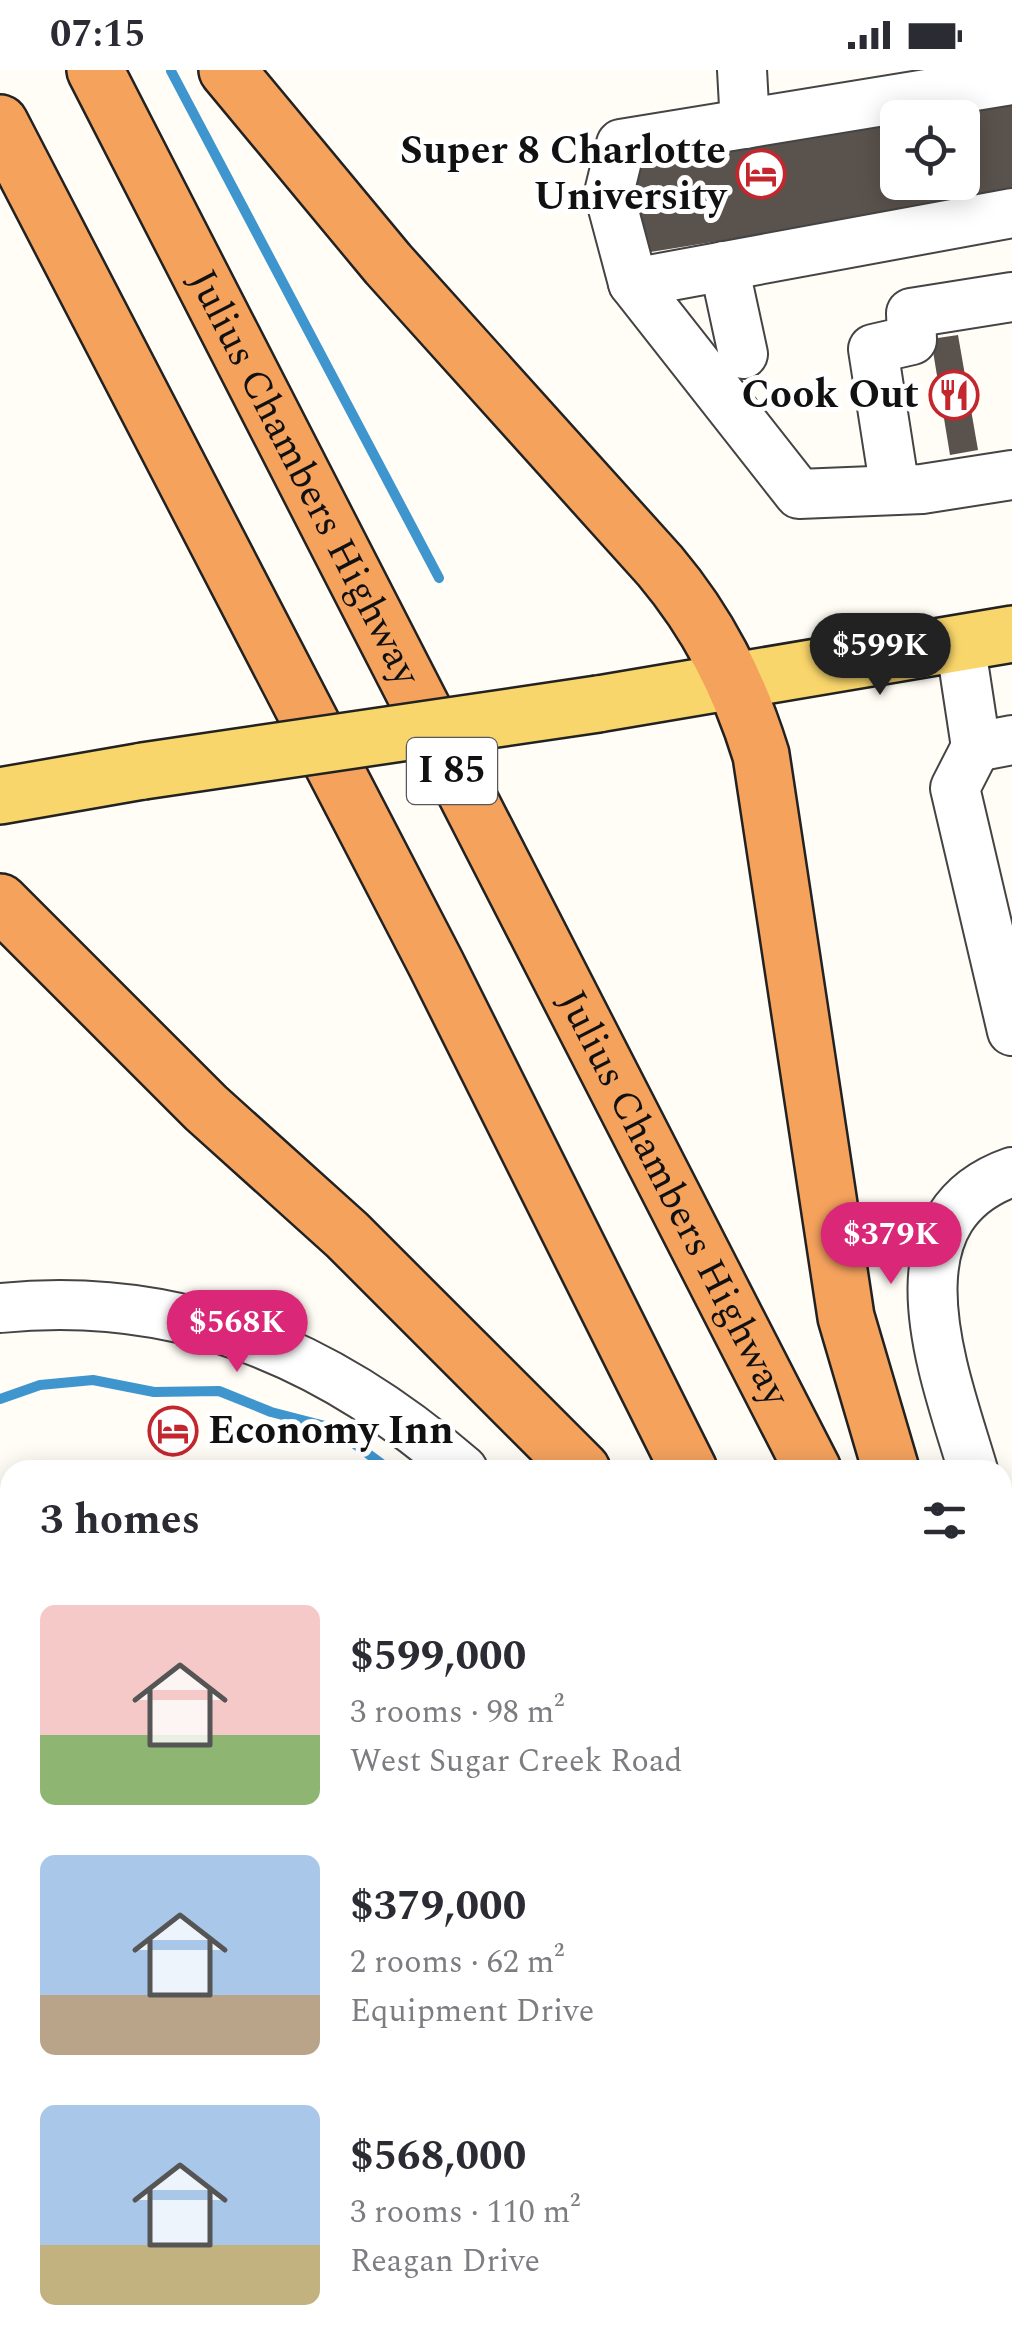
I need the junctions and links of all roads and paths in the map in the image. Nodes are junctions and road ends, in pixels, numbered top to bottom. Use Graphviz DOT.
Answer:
graph roads {
  1 [pos="95,70"];
  2 [pos="227,70"];
  3 [pos="742,70"];
  4 [pos="1012,80"];
  5 [pos="0,123"];
  6 [pos="745,124"];
  7 [pos="1012,213"];
  8 [pos="724,266"];
  9 [pos="633,284"];
  10 [pos="1012,297"];
  11 [pos="744,354"];
  12 [pos="1012,475"];
  13 [pos="895,490"];
  14 [pos="986,638"];
  15 [pos="734,679"];
  16 [pos="994,743"];
  17 [pos="0,796"];
  18 [pos="0,902"];
  19 [pos="1012,1031"];
  20 [pos="1012,1172"];
  21 [pos="0,1308"];
  22 [pos="450,1460"];
  23 [pos="572,1460"];
  24 [pos="683,1460"];
  25 [pos="808,1460"];
  26 [pos="889,1460"];
  27 [pos="971,1460"];
  1 -- 25 [label="highway, Julius Chambers Highway / I 85"];
  2 -- 15 [label="highway"];
  3 -- 6 [label="street"];
  4 -- 6 [label="street"];
  5 -- 24 [label="highway, I 85"];
  6 -- 9 [label="street"];
  7 -- 8 [label="street"];
  8 -- 9 [label="street"];
  8 -- 11 [label="street"];
  9 -- 13 [label="street"];
  10 -- 13 [label="street"];
  12 -- 13 [label="street"];
  14 -- 15 [label="main road"];
  14 -- 16 [label="street"];
  15 -- 17 [label="main road, bridge"];
  15 -- 26 [label="highway"];
  16 -- 19 [label="street"];
  18 -- 23 [label="highway"];
  20 -- 27 [label="street"];
  21 -- 22 [label="street"];
}
